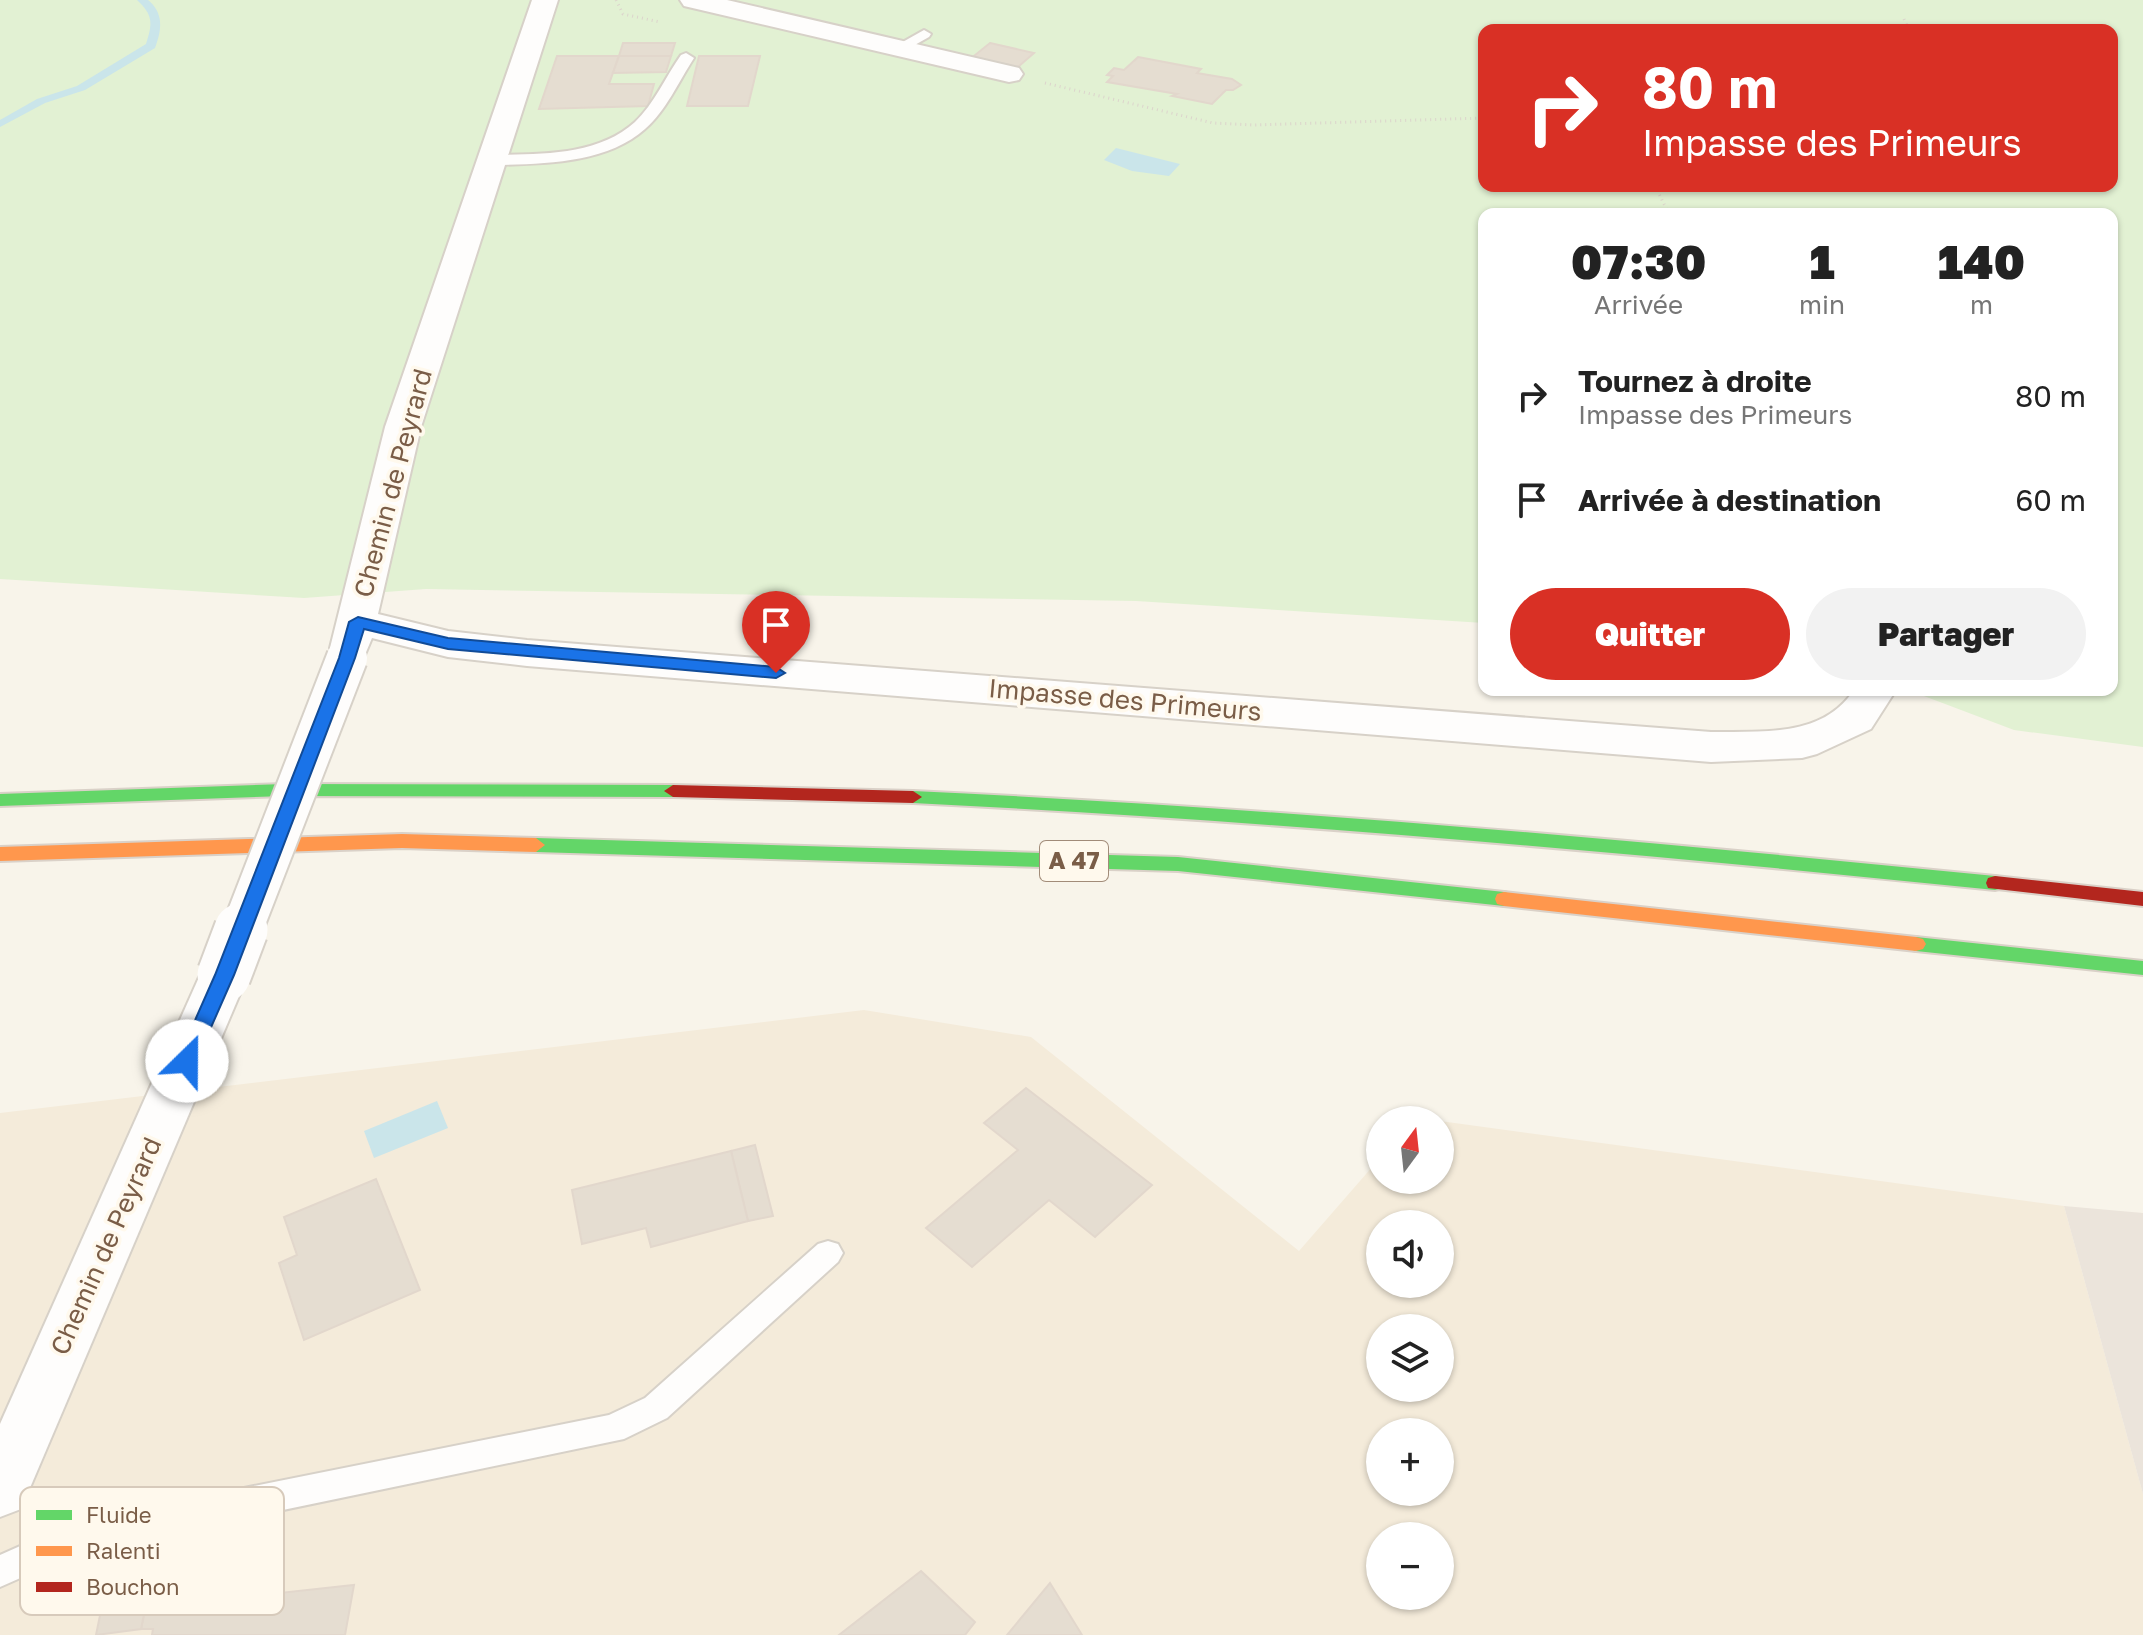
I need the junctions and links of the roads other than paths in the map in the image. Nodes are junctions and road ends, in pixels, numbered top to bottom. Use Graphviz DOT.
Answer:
graph roads {
  1 [pos="545,0"];
  2 [pos="693,0"];
  3 [pos="924,34"];
  4 [pos="899,48"];
  5 [pos="686,58"];
  6 [pos="1009,74"];
  7 [pos="492,160"];
  8 [pos="352,640"];
  9 [pos="1871,696"];
  10 [pos="0,800"];
  11 [pos="0,854"];
  12 [pos="2143,899"];
  13 [pos="2143,968"];
  14 [pos="828,1253"];
  15 [pos="0,1490"];
  16 [pos="284,1496"];
  17 [pos="20,1562"];
  18 [pos="0,1571"];
  1 -- 7 [label="street, Chemin de Peyrard"];
  2 -- 4 [label="street"];
  3 -- 4 [label="lane"];
  4 -- 6 [label="street"];
  5 -- 7 [label="lane"];
  7 -- 8 [label="street, Chemin de Peyrard"];
  8 -- 9 [label="street, Impasse des Primeurs"];
  8 -- 15 [label="street, Chemin de Peyrard, bridge"];
  10 -- 12 [label="highway, A 47"];
  11 -- 13 [label="highway, A 47"];
  14 -- 16 [label="lane"];
  17 -- 18 [label="lane"];
}
